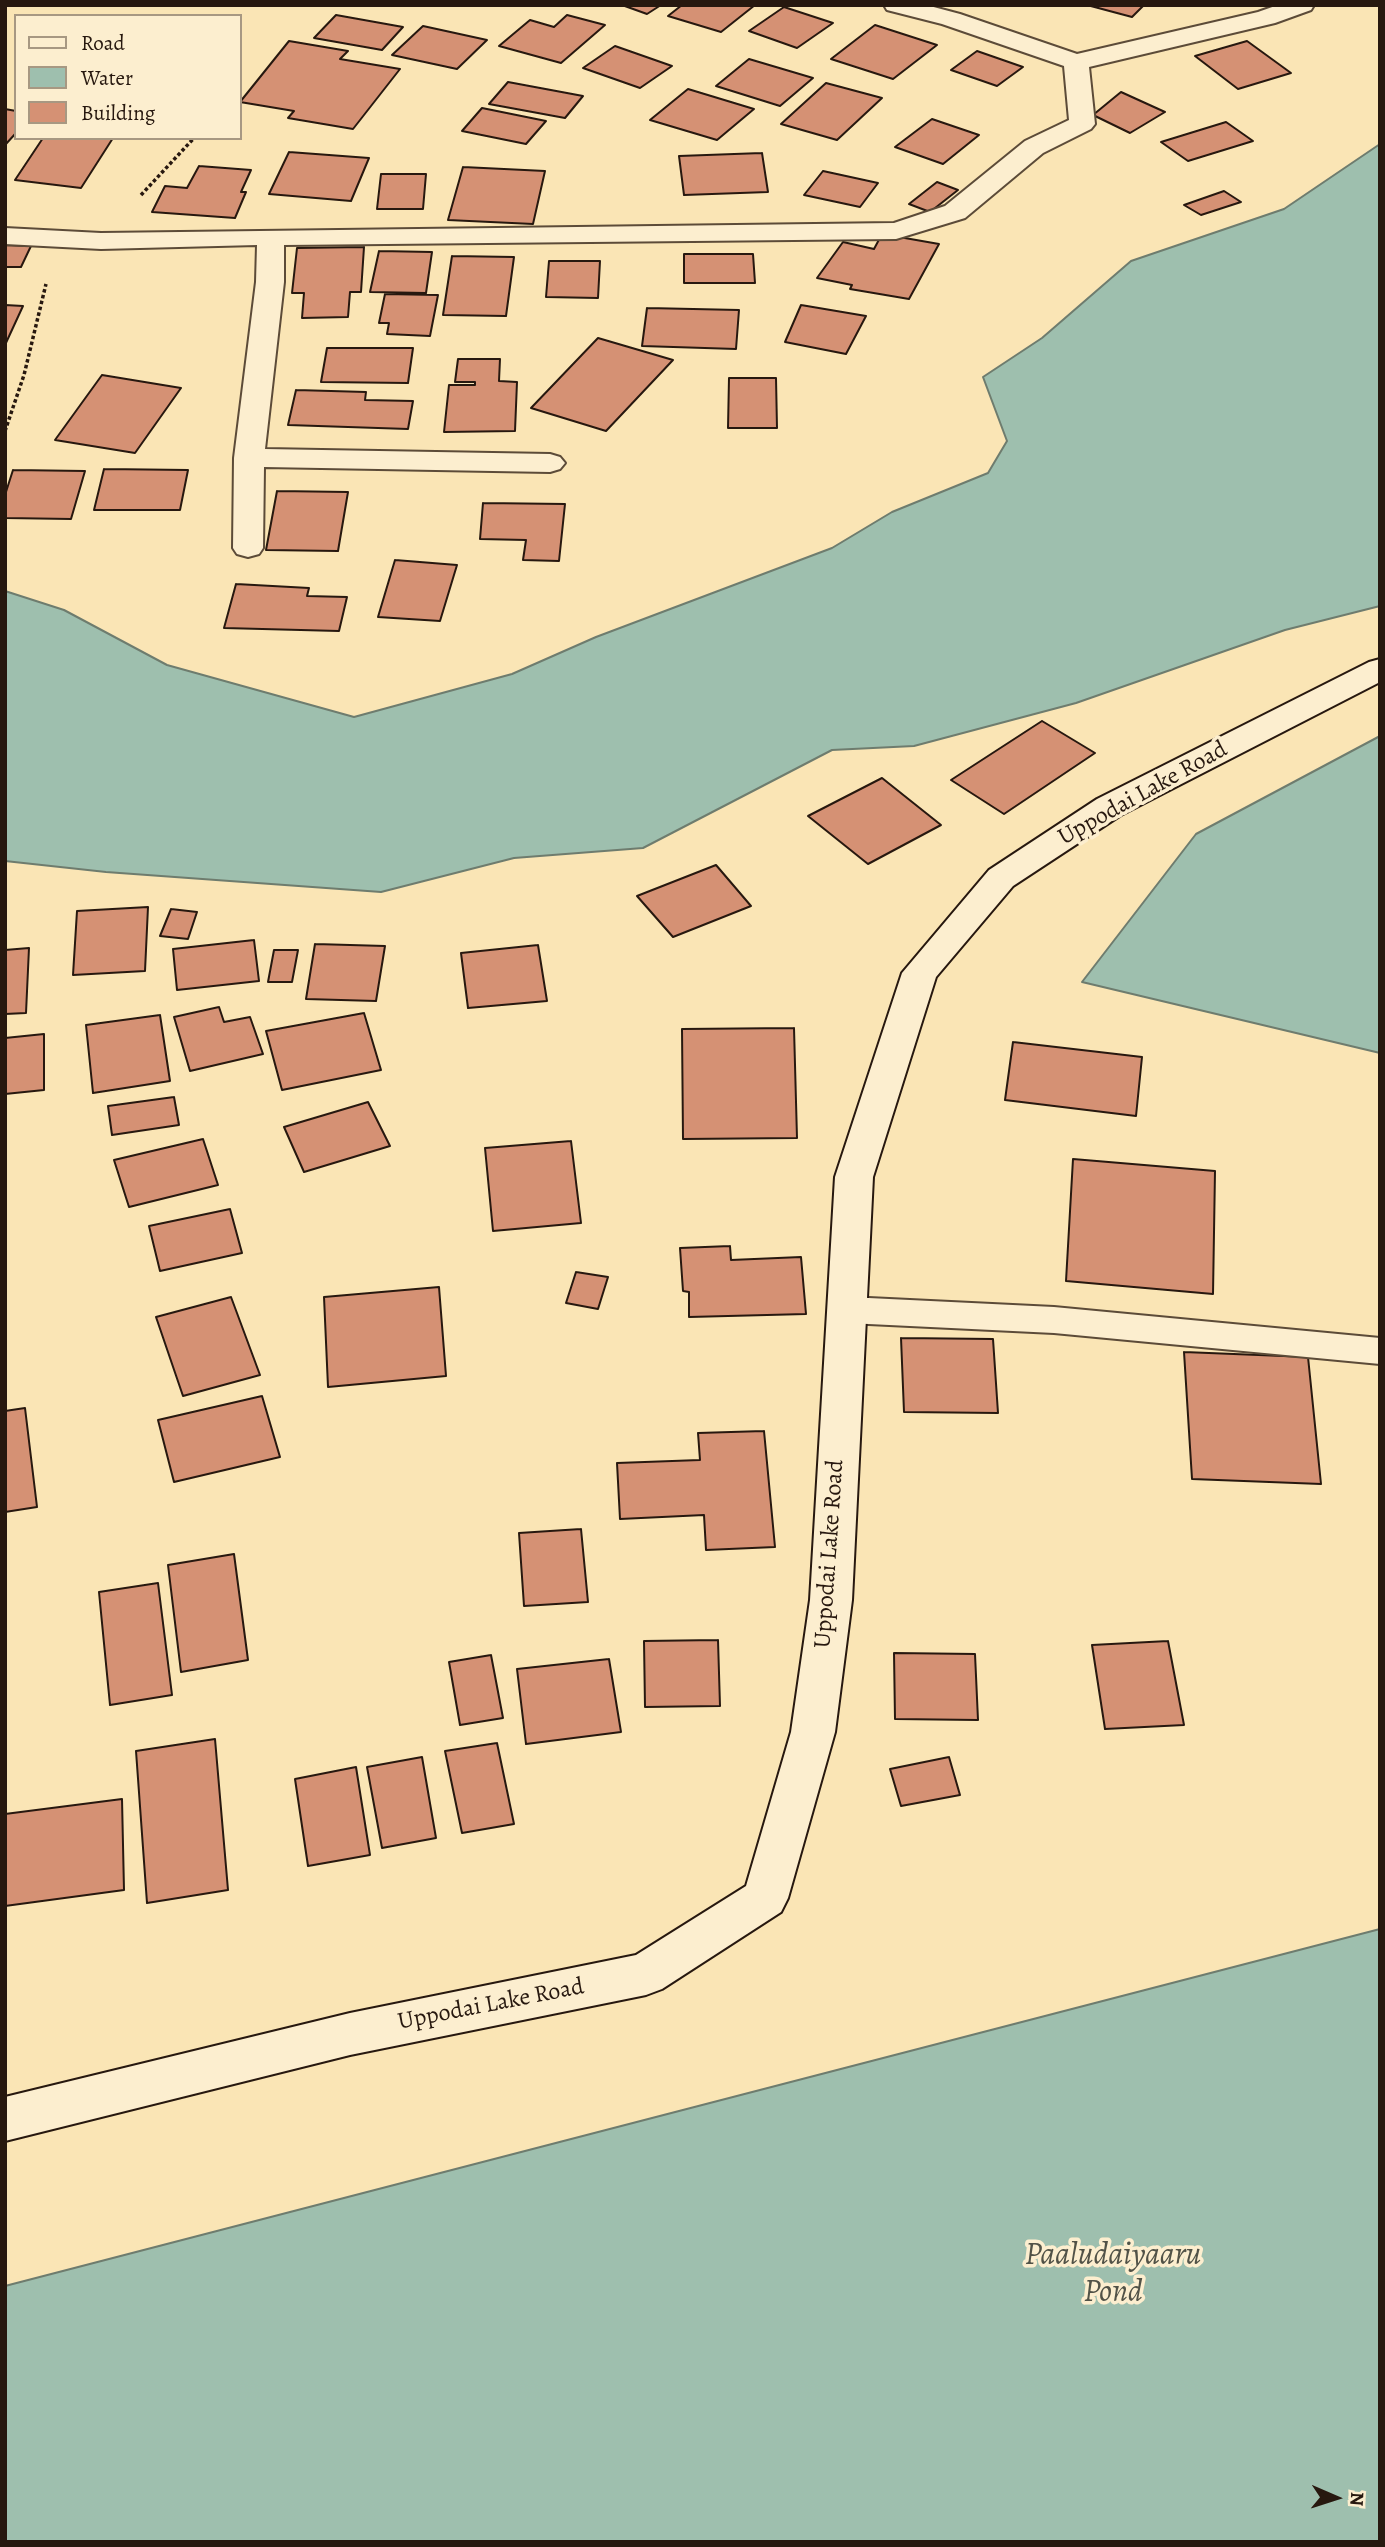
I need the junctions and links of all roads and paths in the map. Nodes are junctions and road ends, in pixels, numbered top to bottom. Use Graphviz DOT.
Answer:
graph roads {
  1 [pos="896,5"];
  2 [pos="1302,5"];
  3 [pos="1076,62"];
  4 [pos="192,140"];
  5 [pos="5,236"];
  6 [pos="271,237"];
  7 [pos="57,239"];
  8 [pos="101,241"];
  9 [pos="5,432"];
  10 [pos="249,458"];
  11 [pos="550,463"];
  12 [pos="248,548"];
  13 [pos="1380,670"];
  14 [pos="848,1310"];
  15 [pos="1380,1351"];
  16 [pos="5,2119"];
  1 -- 3 [label="street"];
  2 -- 3 [label="street"];
  3 -- 6 [label="street"];
  4 -- 8 [label="path"];
  5 -- 7 [label="street"];
  6 -- 8 [label="street"];
  6 -- 10 [label="street"];
  7 -- 8 [label="street"];
  7 -- 9 [label="path"];
  10 -- 11 [label="street"];
  10 -- 12 [label="street"];
  13 -- 14 [label="street, Uppodai Lake Road"];
  14 -- 15 [label="lane"];
  14 -- 16 [label="street, Uppodai Lake Road"];
}
